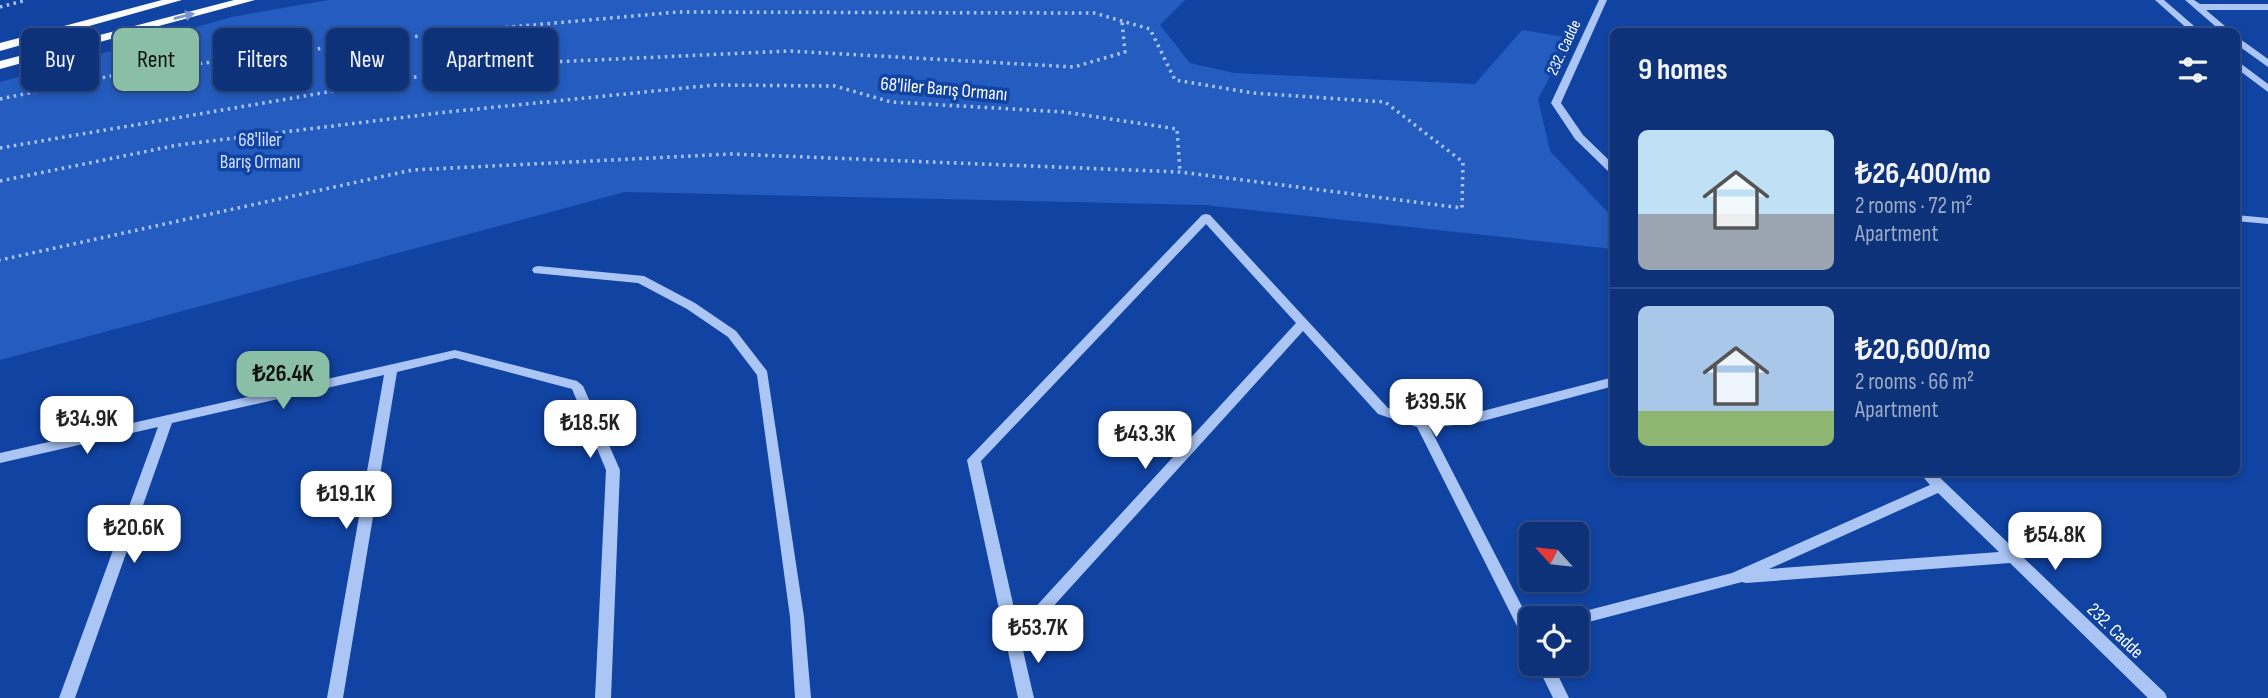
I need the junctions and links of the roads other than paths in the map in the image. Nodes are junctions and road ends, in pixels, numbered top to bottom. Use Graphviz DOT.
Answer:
graph roads {
  1 [pos="177,0"];
  2 [pos="249,0"];
  3 [pos="1603,0"];
  4 [pos="2159,0"];
  5 [pos="2189,0"];
  6 [pos="2198,7"];
  7 [pos="2268,7"];
  8 [pos="2192,28"];
  9 [pos="2223,28"];
  10 [pos="2240,41"];
  11 [pos="0,47"];
  12 [pos="2268,64"];
  13 [pos="0,65"];
  14 [pos="2240,66"];
  15 [pos="2268,89"];
  16 [pos="1610,166"];
  17 [pos="2240,218"];
  18 [pos="2268,221"];
  19 [pos="538,270"];
  20 [pos="1302,324"];
  21 [pos="391,369"];
  22 [pos="1610,382"];
  23 [pos="167,420"];
  24 [pos="1422,424"];
  25 [pos="0,458"];
  26 [pos="1930,476"];
  27 [pos="1940,486"];
  28 [pos="2014,557"];
  29 [pos="1735,578"];
  30 [pos="1519,613"];
  31 [pos="1589,616"];
  32 [pos="1013,640"];
  33 [pos="1551,676"];
  34 [pos="66,698"];
  35 [pos="335,698"];
  36 [pos="603,698"];
  37 [pos="803,698"];
  38 [pos="1026,698"];
  39 [pos="1562,698"];
  40 [pos="2159,698"];
  1 -- 11 [label="main road"];
  13 -- 2 [label="main road, one-way"];
  3 -- 16 [label="street, 232. Cadde"];
  4 -- 8 [label="street"];
  5 -- 6 [label="street"];
  6 -- 7 [label="street"];
  6 -- 9 [label="street"];
  10 -- 12 [label="street"];
  14 -- 15 [label="street"];
  17 -- 18 [label="street"];
  19 -- 37 [label="street"];
  20 -- 24 [label="street"];
  20 -- 32 [label="street"];
  20 -- 32 [label="street"];
  21 -- 23 [label="street"];
  21 -- 35 [label="street"];
  21 -- 36 [label="street"];
  22 -- 24 [label="street"];
  23 -- 25 [label="street"];
  23 -- 34 [label="street"];
  24 -- 30 [label="street"];
  26 -- 27 [label="street, 232. Cadde"];
  27 -- 28 [label="street, 232. Cadde"];
  27 -- 29 [label="street"];
  28 -- 29 [label="street"];
  28 -- 40 [label="street, 232. Cadde"];
  29 -- 31 [label="street"];
  32 -- 38 [label="street"];
  33 -- 39 [label="street"];
}
